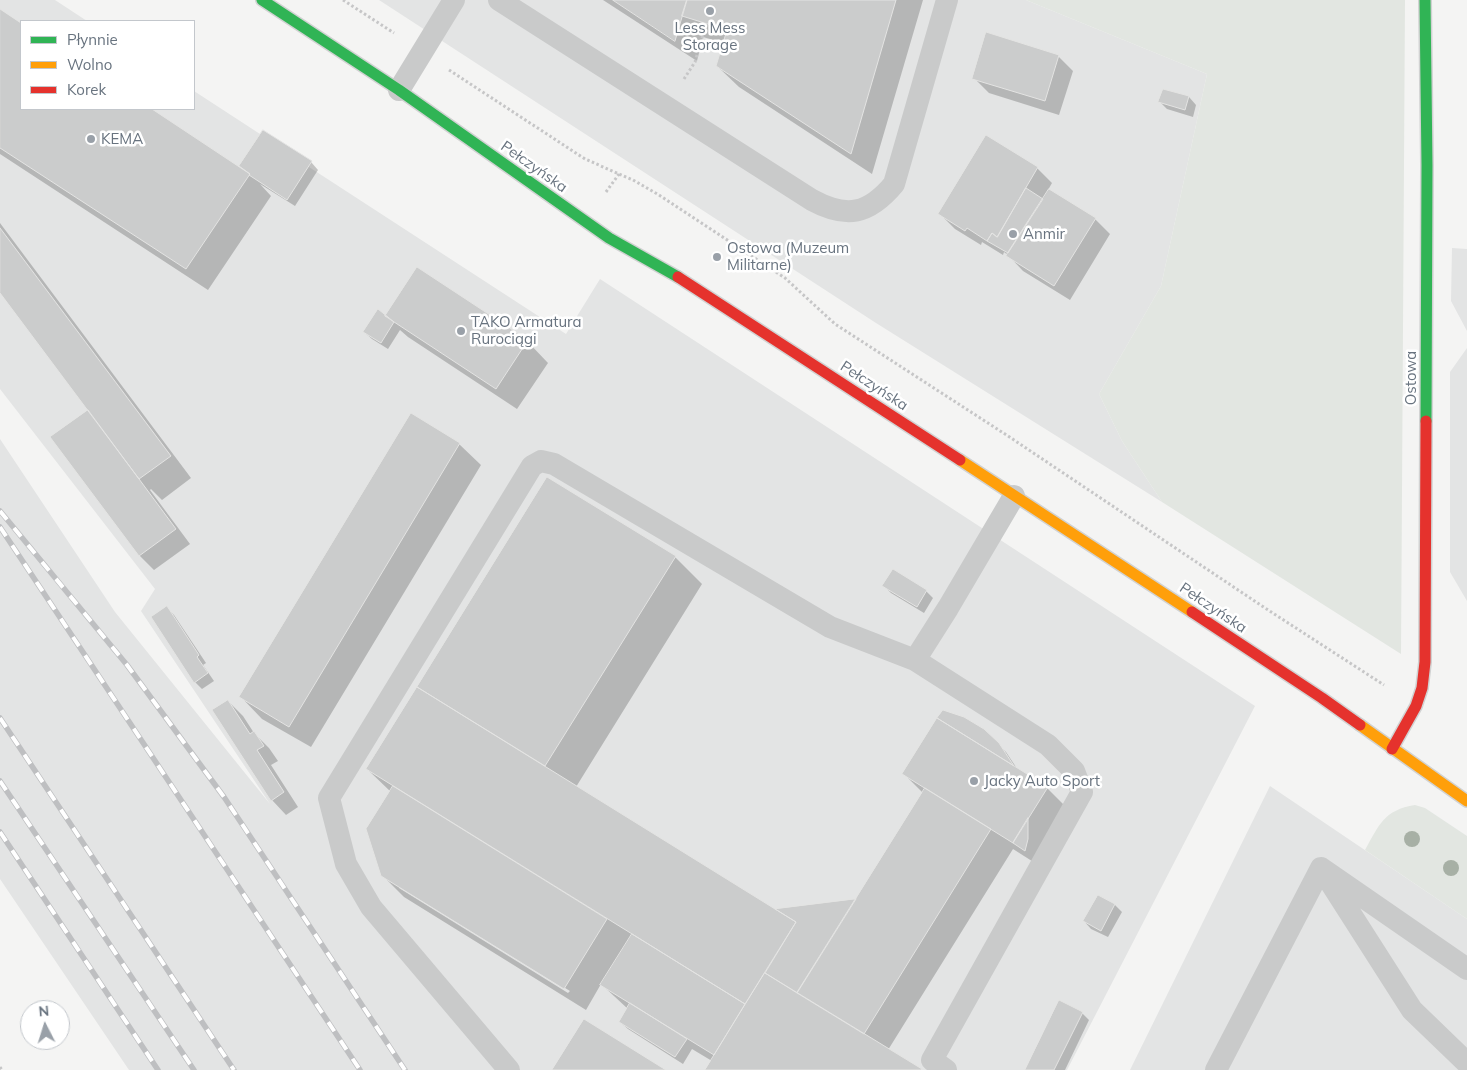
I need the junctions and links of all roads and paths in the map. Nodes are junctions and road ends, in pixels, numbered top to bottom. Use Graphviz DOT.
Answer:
graph roads {
  1 [pos="262,0"];
  2 [pos="343,0"];
  3 [pos="454,0"];
  4 [pos="499,0"];
  5 [pos="947,0"];
  6 [pos="1425,0"];
  7 [pos="706,24"];
  8 [pos="423,52"];
  9 [pos="399,90"];
  10 [pos="666,108"];
  11 [pos="1014,496"];
  12 [pos="915,660"];
  13 [pos="1416,706"];
  14 [pos="1392,749"];
  15 [pos="1467,801"];
  16 [pos="1321,868"];
  17 [pos="1467,969"];
  18 [pos="1467,1064"];
  19 [pos="0,1066"];
  20 [pos="2,1070"];
  21 [pos="509,1070"];
  22 [pos="946,1070"];
  23 [pos="1216,1070"];
  1 -- 9 [label="main road, Pełczyńska"];
  2 -- 8 [label="path"];
  3 -- 8 [label="lane"];
  4 -- 10 [label="lane"];
  5 -- 10 [label="lane"];
  6 -- 13 [label="main road, Ostowa"];
  7 -- 10 [label="path"];
  8 -- 9 [label="lane"];
  8 -- 13 [label="path"];
  9 -- 11 [label="main road, Pełczyńska"];
  11 -- 12 [label="lane"];
  11 -- 14 [label="main road, Pełczyńska"];
  12 -- 21 [label="lane"];
  12 -- 22 [label="lane"];
  13 -- 14 [label="main road, Ostowa"];
  14 -- 15 [label="main road, Pełczyńska"];
  16 -- 17 [label="lane"];
  16 -- 18 [label="lane"];
  16 -- 23 [label="lane"];
  19 -- 20 [label="path"];
}
